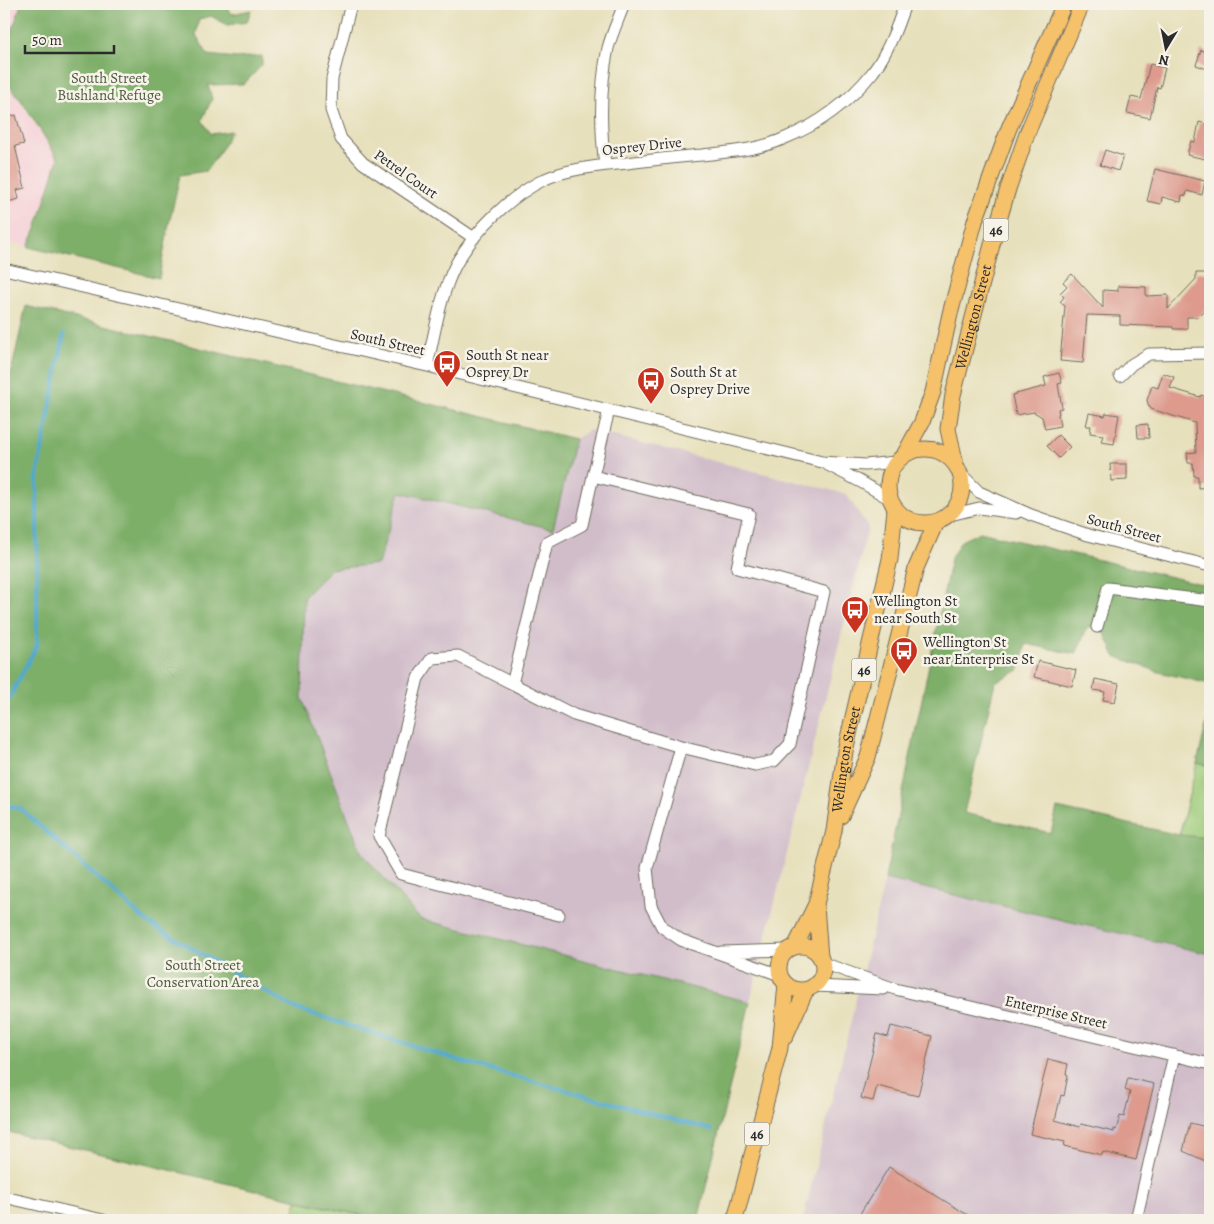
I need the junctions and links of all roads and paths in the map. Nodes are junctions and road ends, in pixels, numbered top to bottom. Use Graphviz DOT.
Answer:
graph roads {
  1 [pos="351,4"];
  2 [pos="624,4"];
  3 [pos="905,4"];
  4 [pos="1064,4"];
  5 [pos="1082,4"];
  6 [pos="605,165"];
  7 [pos="474,238"];
  8 [pos="4,269"];
  9 [pos="1210,353"];
  10 [pos="427,366"];
  11 [pos="1120,376"];
  12 [pos="609,410"];
  13 [pos="900,459"];
  14 [pos="822,462"];
  15 [pos="958,469"];
  16 [pos="593,476"];
  17 [pos="893,504"];
  18 [pos="950,515"];
  19 [pos="1030,516"];
  20 [pos="936,522"];
  21 [pos="1210,566"];
  22 [pos="1210,601"];
  23 [pos="1097,627"];
  24 [pos="512,684"];
  25 [pos="681,747"];
  26 [pos="834,831"];
  27 [pos="816,904"];
  28 [pos="559,915"];
  29 [pos="792,949"];
  30 [pos="715,952"];
  31 [pos="821,960"];
  32 [pos="783,980"];
  33 [pos="810,988"];
  34 [pos="895,989"];
  35 [pos="780,1048"];
  36 [pos="1174,1055"];
  37 [pos="1210,1064"];
  38 [pos="4,1196"];
  39 [pos="103,1220"];
  40 [pos="735,1220"];
  41 [pos="1136,1220"];
  1 -- 7 [label="street, Petrel Court"];
  2 -- 6 [label="street"];
  3 -- 6 [label="street, Osprey Drive"];
  4 -- 13 [label="main road, Wellington Street / 46"];
  5 -- 15 [label="main road, Wellington Street / 46"];
  6 -- 7 [label="street, Osprey Drive"];
  7 -- 10 [label="street, Osprey Drive"];
  8 -- 10 [label="street, South Street"];
  9 -- 11 [label="street"];
  10 -- 12 [label="street, South Street"];
  12 -- 14 [label="street, South Street"];
  12 -- 16 [label="street"];
  13 -- 14 [label="street, South Street"];
  13 -- 15 [label="main road"];
  13 -- 17 [label="main road, Wellington Street / 46"];
  14 -- 17 [label="street, South Street"];
  15 -- 18 [label="main road, Wellington Street / 46"];
  15 -- 19 [label="street, South Street"];
  16 -- 24 [label="street"];
  16 -- 25 [label="street"];
  17 -- 20 [label="main road"];
  17 -- 26 [label="main road, Wellington Street / 46"];
  18 -- 19 [label="street, South Street"];
  18 -- 20 [label="main road"];
  19 -- 21 [label="street, South Street"];
  20 -- 26 [label="main road, Wellington Street / 46"];
  22 -- 23 [label="street"];
  24 -- 25 [label="street"];
  24 -- 28 [label="street"];
  25 -- 30 [label="street"];
  26 -- 27 [label="main road, Wellington Street / 46"];
  27 -- 29 [label="main road, Wellington Street / 46"];
  27 -- 31 [label="main road, Wellington Street / 46"];
  29 -- 30 [label="street"];
  29 -- 31 [label="main road"];
  29 -- 32 [label="main road, 46"];
  30 -- 32 [label="street"];
  31 -- 33 [label="main road, 46"];
  31 -- 34 [label="street, Enterprise Street"];
  32 -- 33 [label="main road"];
  32 -- 35 [label="main road, 46"];
  33 -- 34 [label="street, Enterprise Street"];
  33 -- 35 [label="main road, 46"];
  34 -- 36 [label="street, Enterprise Street"];
  35 -- 40 [label="main road, 46"];
  36 -- 37 [label="street, Enterprise Street"];
  36 -- 41 [label="street"];
  38 -- 39 [label="street"];
}
